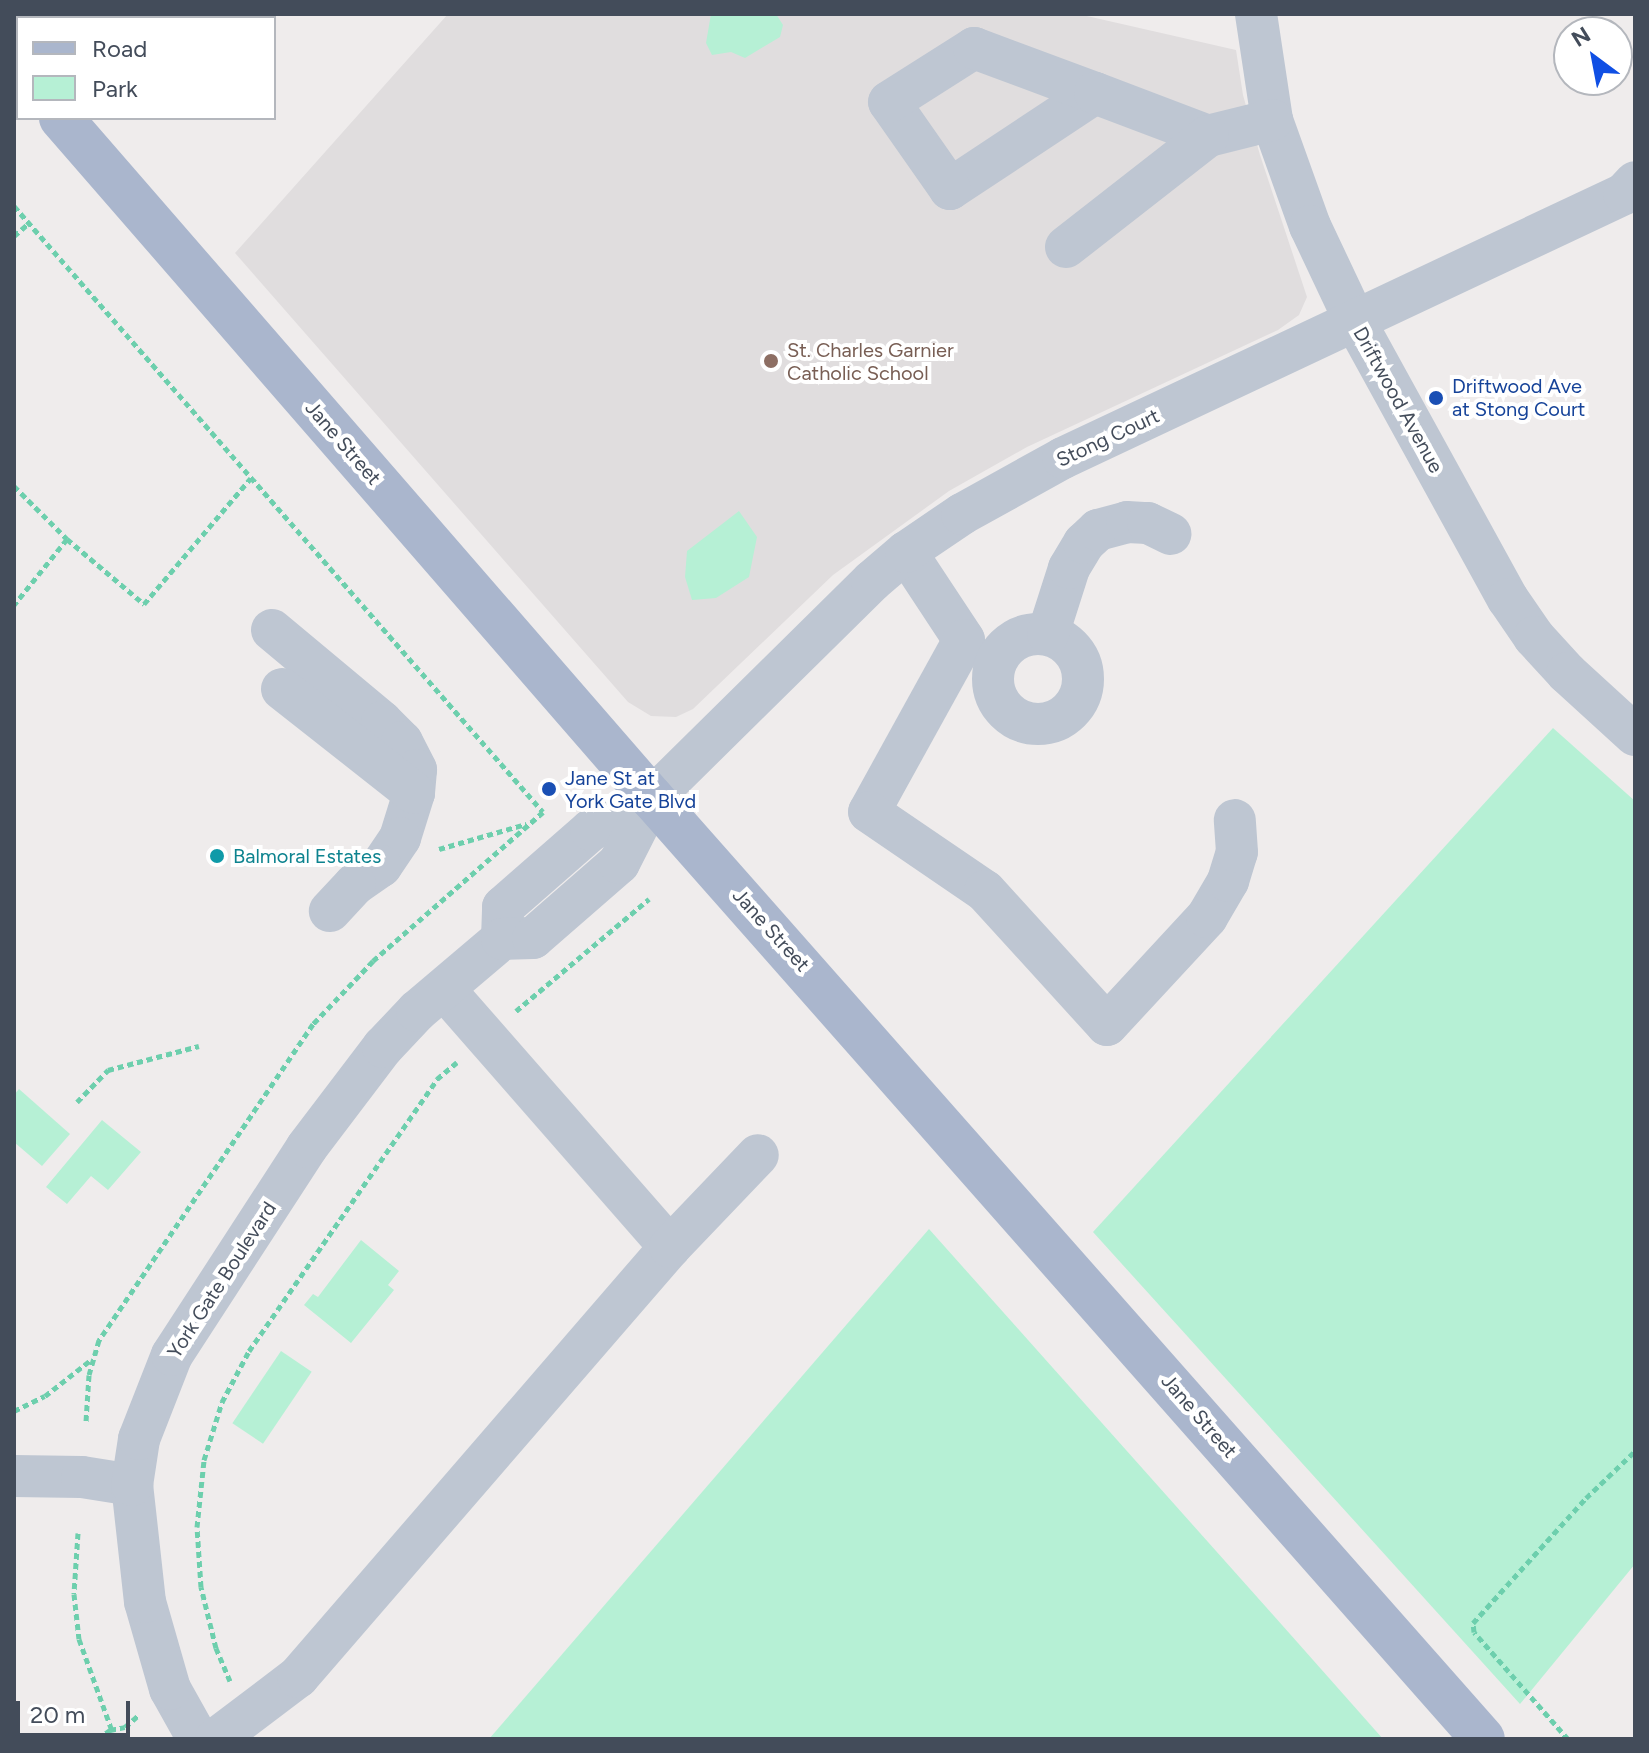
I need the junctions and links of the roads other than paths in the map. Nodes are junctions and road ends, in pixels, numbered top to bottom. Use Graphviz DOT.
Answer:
graph roads {
  1 [pos="1256,14"];
  2 [pos="1095,93"];
  3 [pos="63,120"];
  4 [pos="1272,120"];
  5 [pos="1208,136"];
  6 [pos="1635,182"];
  7 [pos="1066,247"];
  8 [pos="1355,321"];
  9 [pos="1171,534"];
  10 [pos="906,552"];
  11 [pos="272,630"];
  12 [pos="1048,634"];
  13 [pos="980,652"];
  14 [pos="282,689"];
  15 [pos="1635,735"];
  16 [pos="414,793"];
  17 [pos="652,798"];
  18 [pos="1235,820"];
  19 [pos="330,911"];
  20 [pos="444,989"];
  21 [pos="758,1155"];
  22 [pos="670,1247"];
  23 [pos="14,1476"];
  24 [pos="132,1485"];
  25 [pos="198,1739"];
  26 [pos="216,1739"];
  27 [pos="1483,1739"];
  1 -- 4 [label="street, Driftwood Avenue"];
  2 -- 5 [label="street"];
  3 -- 17 [label="main road, Jane Street"];
  4 -- 5 [label="street"];
  4 -- 8 [label="street, Driftwood Avenue"];
  5 -- 7 [label="street"];
  6 -- 8 [label="street, Stong Court"];
  8 -- 10 [label="street, Stong Court"];
  8 -- 15 [label="street, Driftwood Avenue"];
  9 -- 12 [label="street"];
  10 -- 13 [label="street"];
  10 -- 17 [label="street, Stong Court"];
  11 -- 16 [label="street"];
  12 -- 13 [label="street"];
  12 -- 13 [label="street"];
  13 -- 18 [label="street"];
  14 -- 16 [label="street"];
  16 -- 19 [label="street"];
  17 -- 20 [label="street, York Gate Boulevard"];
  17 -- 27 [label="main road, Jane Street"];
  20 -- 22 [label="street"];
  20 -- 24 [label="street, York Gate Boulevard"];
  21 -- 22 [label="street"];
  22 -- 26 [label="street"];
  23 -- 24 [label="street"];
  24 -- 25 [label="street, York Gate Boulevard"];
}
